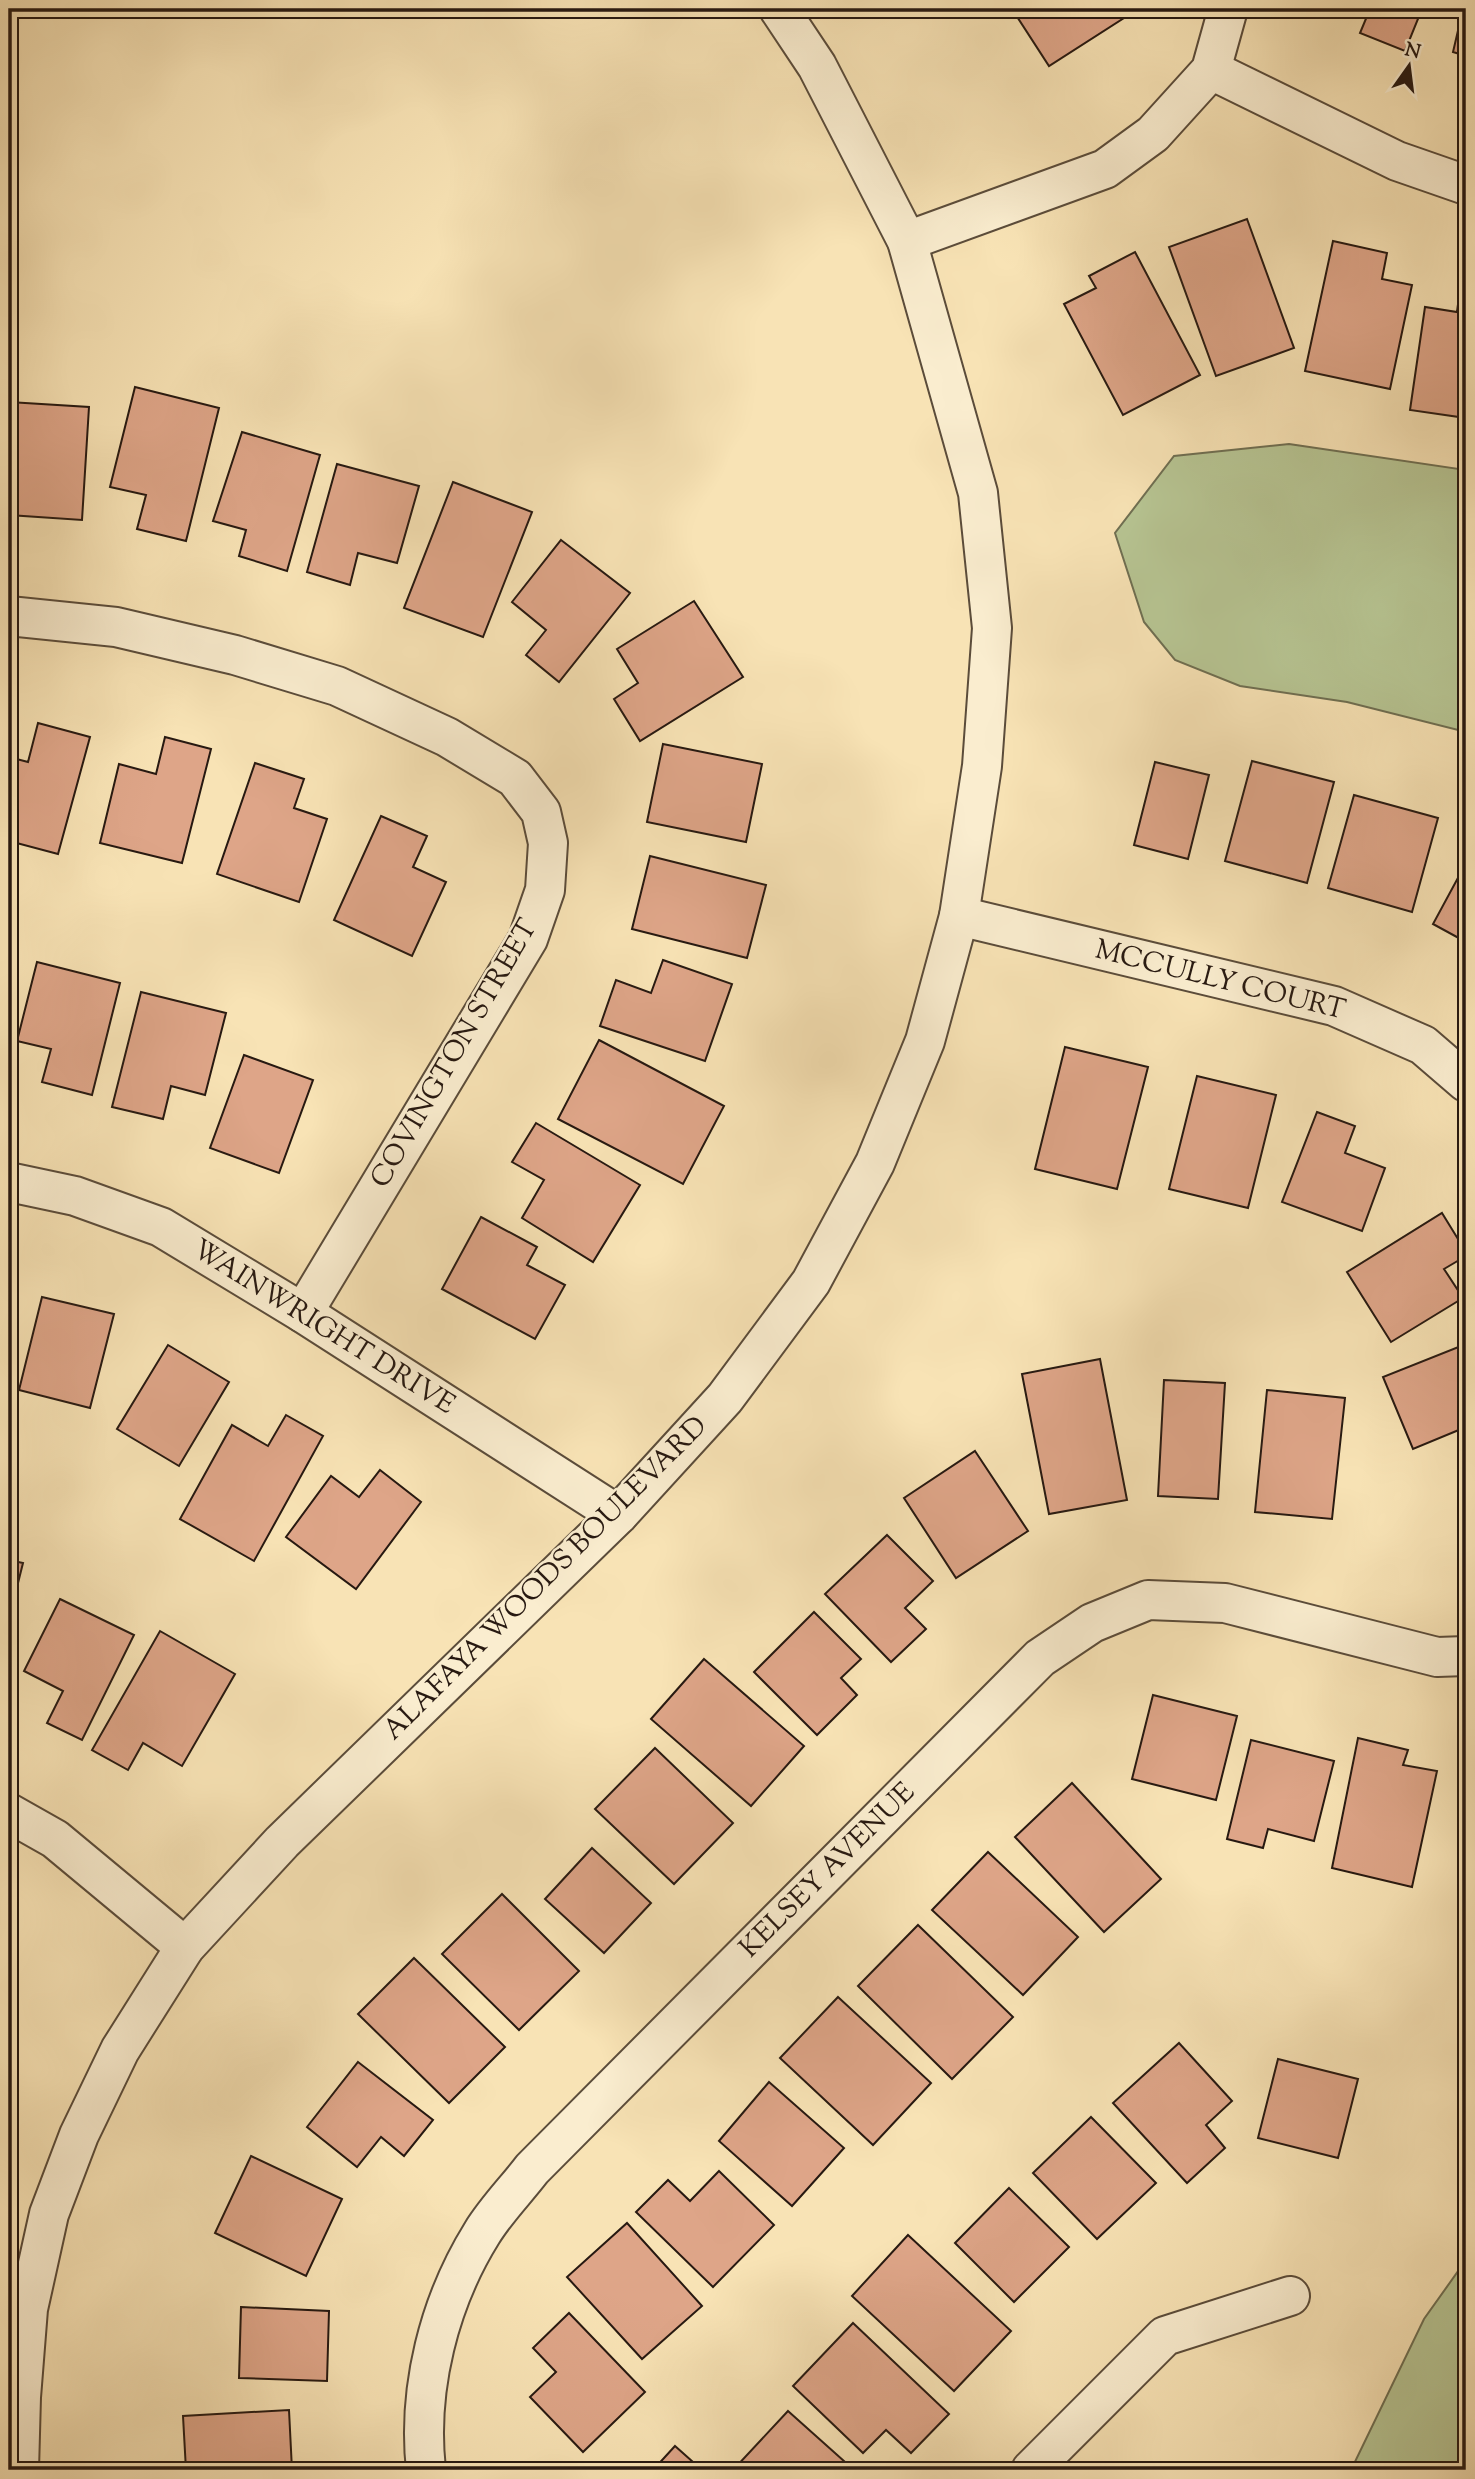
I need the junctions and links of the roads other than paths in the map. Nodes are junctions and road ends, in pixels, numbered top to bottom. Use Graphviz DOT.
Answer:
graph roads {
  1 [pos="779,9"];
  2 [pos="1228,9"];
  3 [pos="1211,70"];
  4 [pos="1466,185"];
  5 [pos="907,241"];
  6 [pos="9,616"];
  7 [pos="959,916"];
  8 [pos="1466,1082"];
  9 [pos="9,1182"];
  10 [pos="303,1313"];
  11 [pos="618,1515"];
  12 [pos="1466,1656"];
  13 [pos="9,1813"];
  14 [pos="186,1947"];
  15 [pos="1290,2295"];
  16 [pos="19,2470"];
  17 [pos="426,2470"];
  18 [pos="1031,2470"];
  1 -- 5 [label="street, ALAFAYA WOODS BOULEVARD"];
  2 -- 3 [label="street"];
  3 -- 4 [label="street"];
  3 -- 5 [label="street"];
  5 -- 7 [label="street, ALAFAYA WOODS BOULEVARD"];
  6 -- 10 [label="street, COVINGTON STREET"];
  7 -- 8 [label="street, MCCULLY COURT"];
  7 -- 11 [label="street, ALAFAYA WOODS BOULEVARD"];
  9 -- 10 [label="street, WAINWRIGHT DRIVE"];
  10 -- 11 [label="street, WAINWRIGHT DRIVE"];
  11 -- 14 [label="street, ALAFAYA WOODS BOULEVARD"];
  12 -- 17 [label="street, KELSEY AVENUE"];
  13 -- 14 [label="street"];
  14 -- 16 [label="street, ALAFAYA WOODS BOULEVARD"];
  15 -- 18 [label="street"];
}
